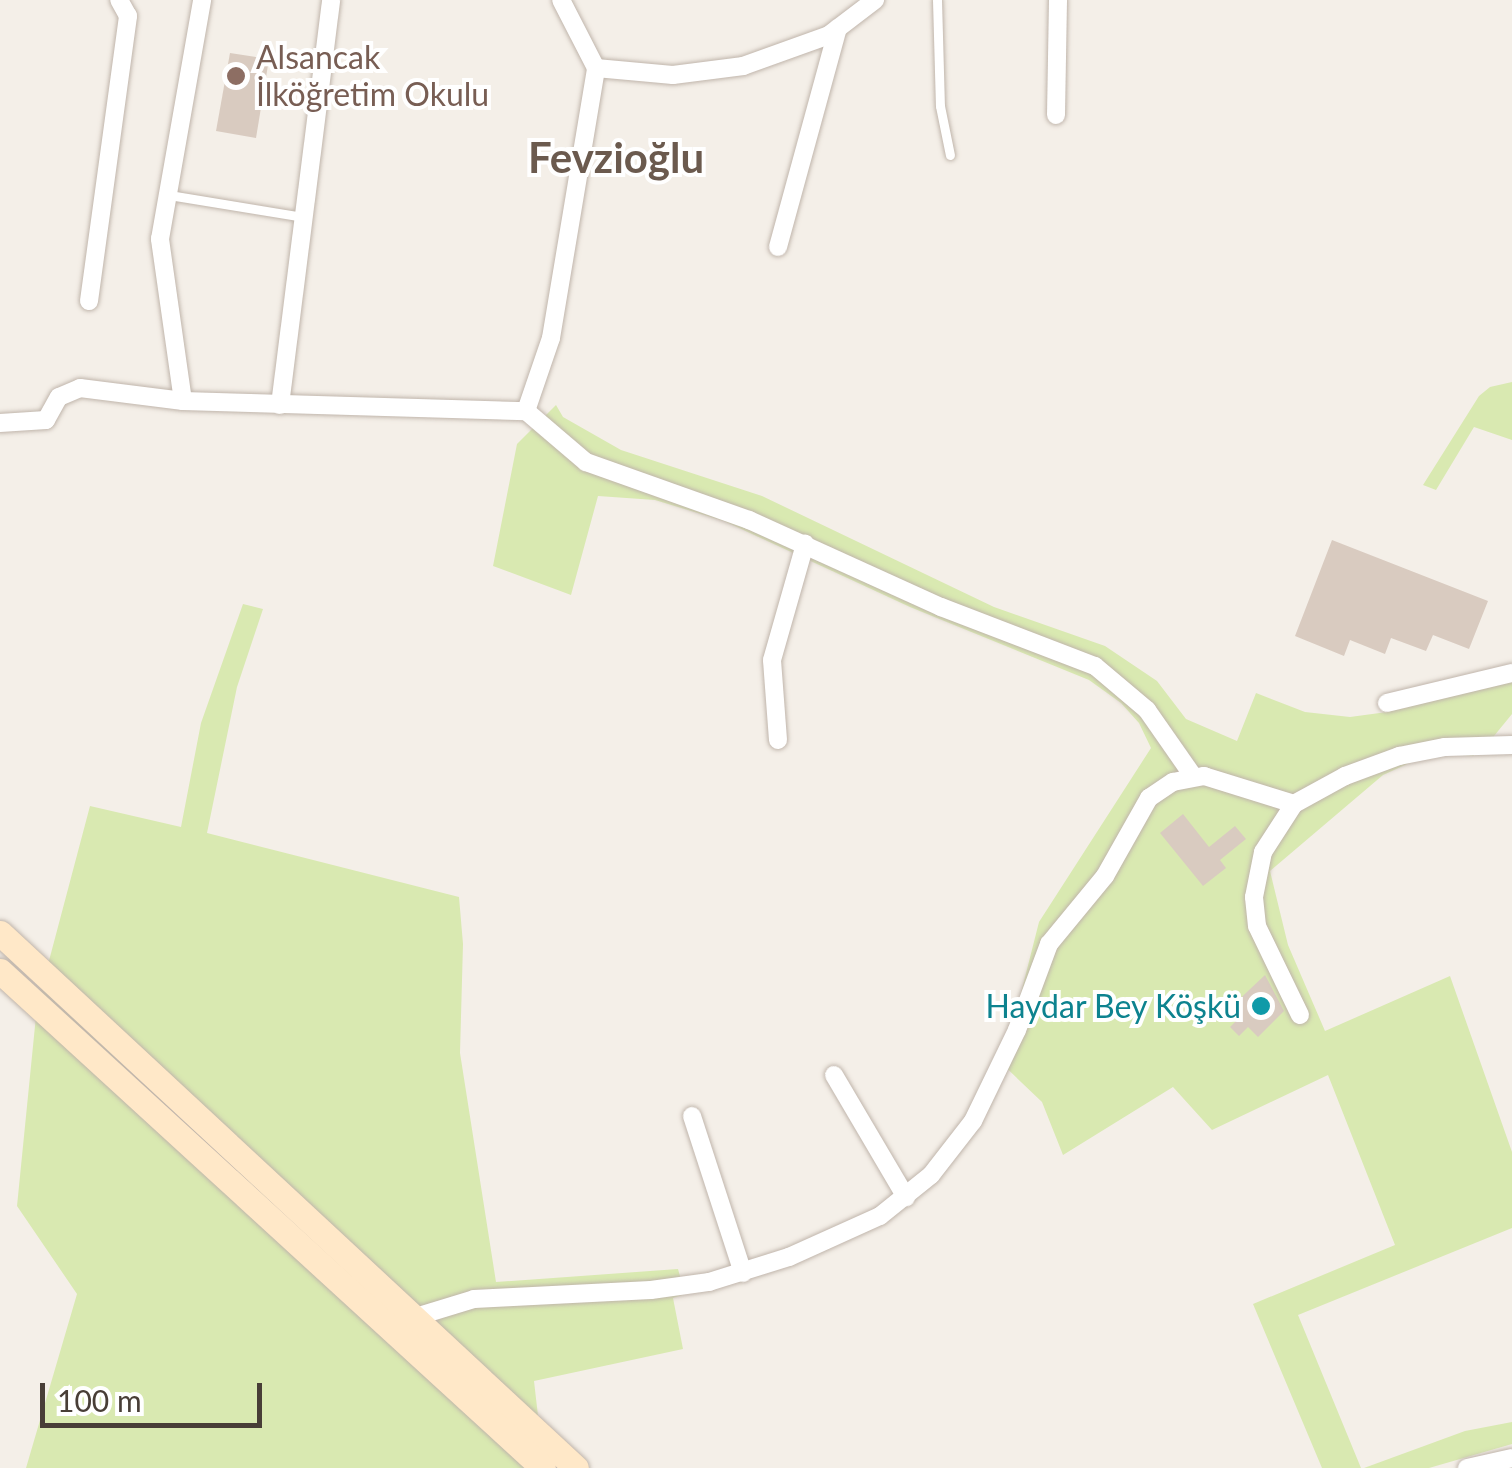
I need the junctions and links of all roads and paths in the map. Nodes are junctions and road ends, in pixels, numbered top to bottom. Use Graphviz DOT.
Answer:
graph roads {
  1 [pos="119,0"];
  2 [pos="202,0"];
  3 [pos="330,0"];
  4 [pos="561,0"];
  5 [pos="875,0"];
  6 [pos="936,0"];
  7 [pos="1058,0"];
  8 [pos="838,28"];
  9 [pos="596,68"];
  10 [pos="1056,114"];
  11 [pos="950,156"];
  12 [pos="168,195"];
  13 [pos="304,217"];
  14 [pos="778,247"];
  15 [pos="88,301"];
  16 [pos="183,401"];
  17 [pos="280,405"];
  18 [pos="526,412"];
  19 [pos="0,423"];
  20 [pos="804,544"];
  21 [pos="1512,673"];
  22 [pos="1387,703"];
  23 [pos="778,740"];
  24 [pos="1512,744"];
  25 [pos="1193,776"];
  26 [pos="1294,804"];
  27 [pos="0,933"];
  28 [pos="0,970"];
  29 [pos="1300,1014"];
  30 [pos="834,1075"];
  31 [pos="692,1116"];
  32 [pos="906,1197"];
  33 [pos="743,1273"];
  34 [pos="412,1318"];
  35 [pos="1512,1458"];
  36 [pos="542,1468"];
  37 [pos="576,1468"];
  38 [pos="1466,1468"];
  1 -- 15 [label="street"];
  2 -- 12 [label="street"];
  3 -- 13 [label="street"];
  4 -- 9 [label="street"];
  5 -- 8 [label="street"];
  6 -- 11 [label="lane"];
  7 -- 10 [label="street"];
  8 -- 9 [label="street"];
  8 -- 14 [label="street"];
  9 -- 18 [label="street"];
  12 -- 13 [label="lane"];
  12 -- 16 [label="street"];
  13 -- 17 [label="street"];
  16 -- 17 [label="street"];
  16 -- 19 [label="street"];
  17 -- 18 [label="street"];
  18 -- 20 [label="street"];
  20 -- 23 [label="street"];
  20 -- 25 [label="street"];
  21 -- 22 [label="street"];
  24 -- 26 [label="street"];
  25 -- 26 [label="street"];
  25 -- 32 [label="street"];
  26 -- 29 [label="street"];
  27 -- 34 [label="main road"];
  28 -- 36 [label="main road"];
  30 -- 32 [label="street"];
  31 -- 33 [label="street"];
  32 -- 33 [label="street"];
  33 -- 34 [label="street"];
  34 -- 37 [label="main road"];
  35 -- 38 [label="street"];
}
